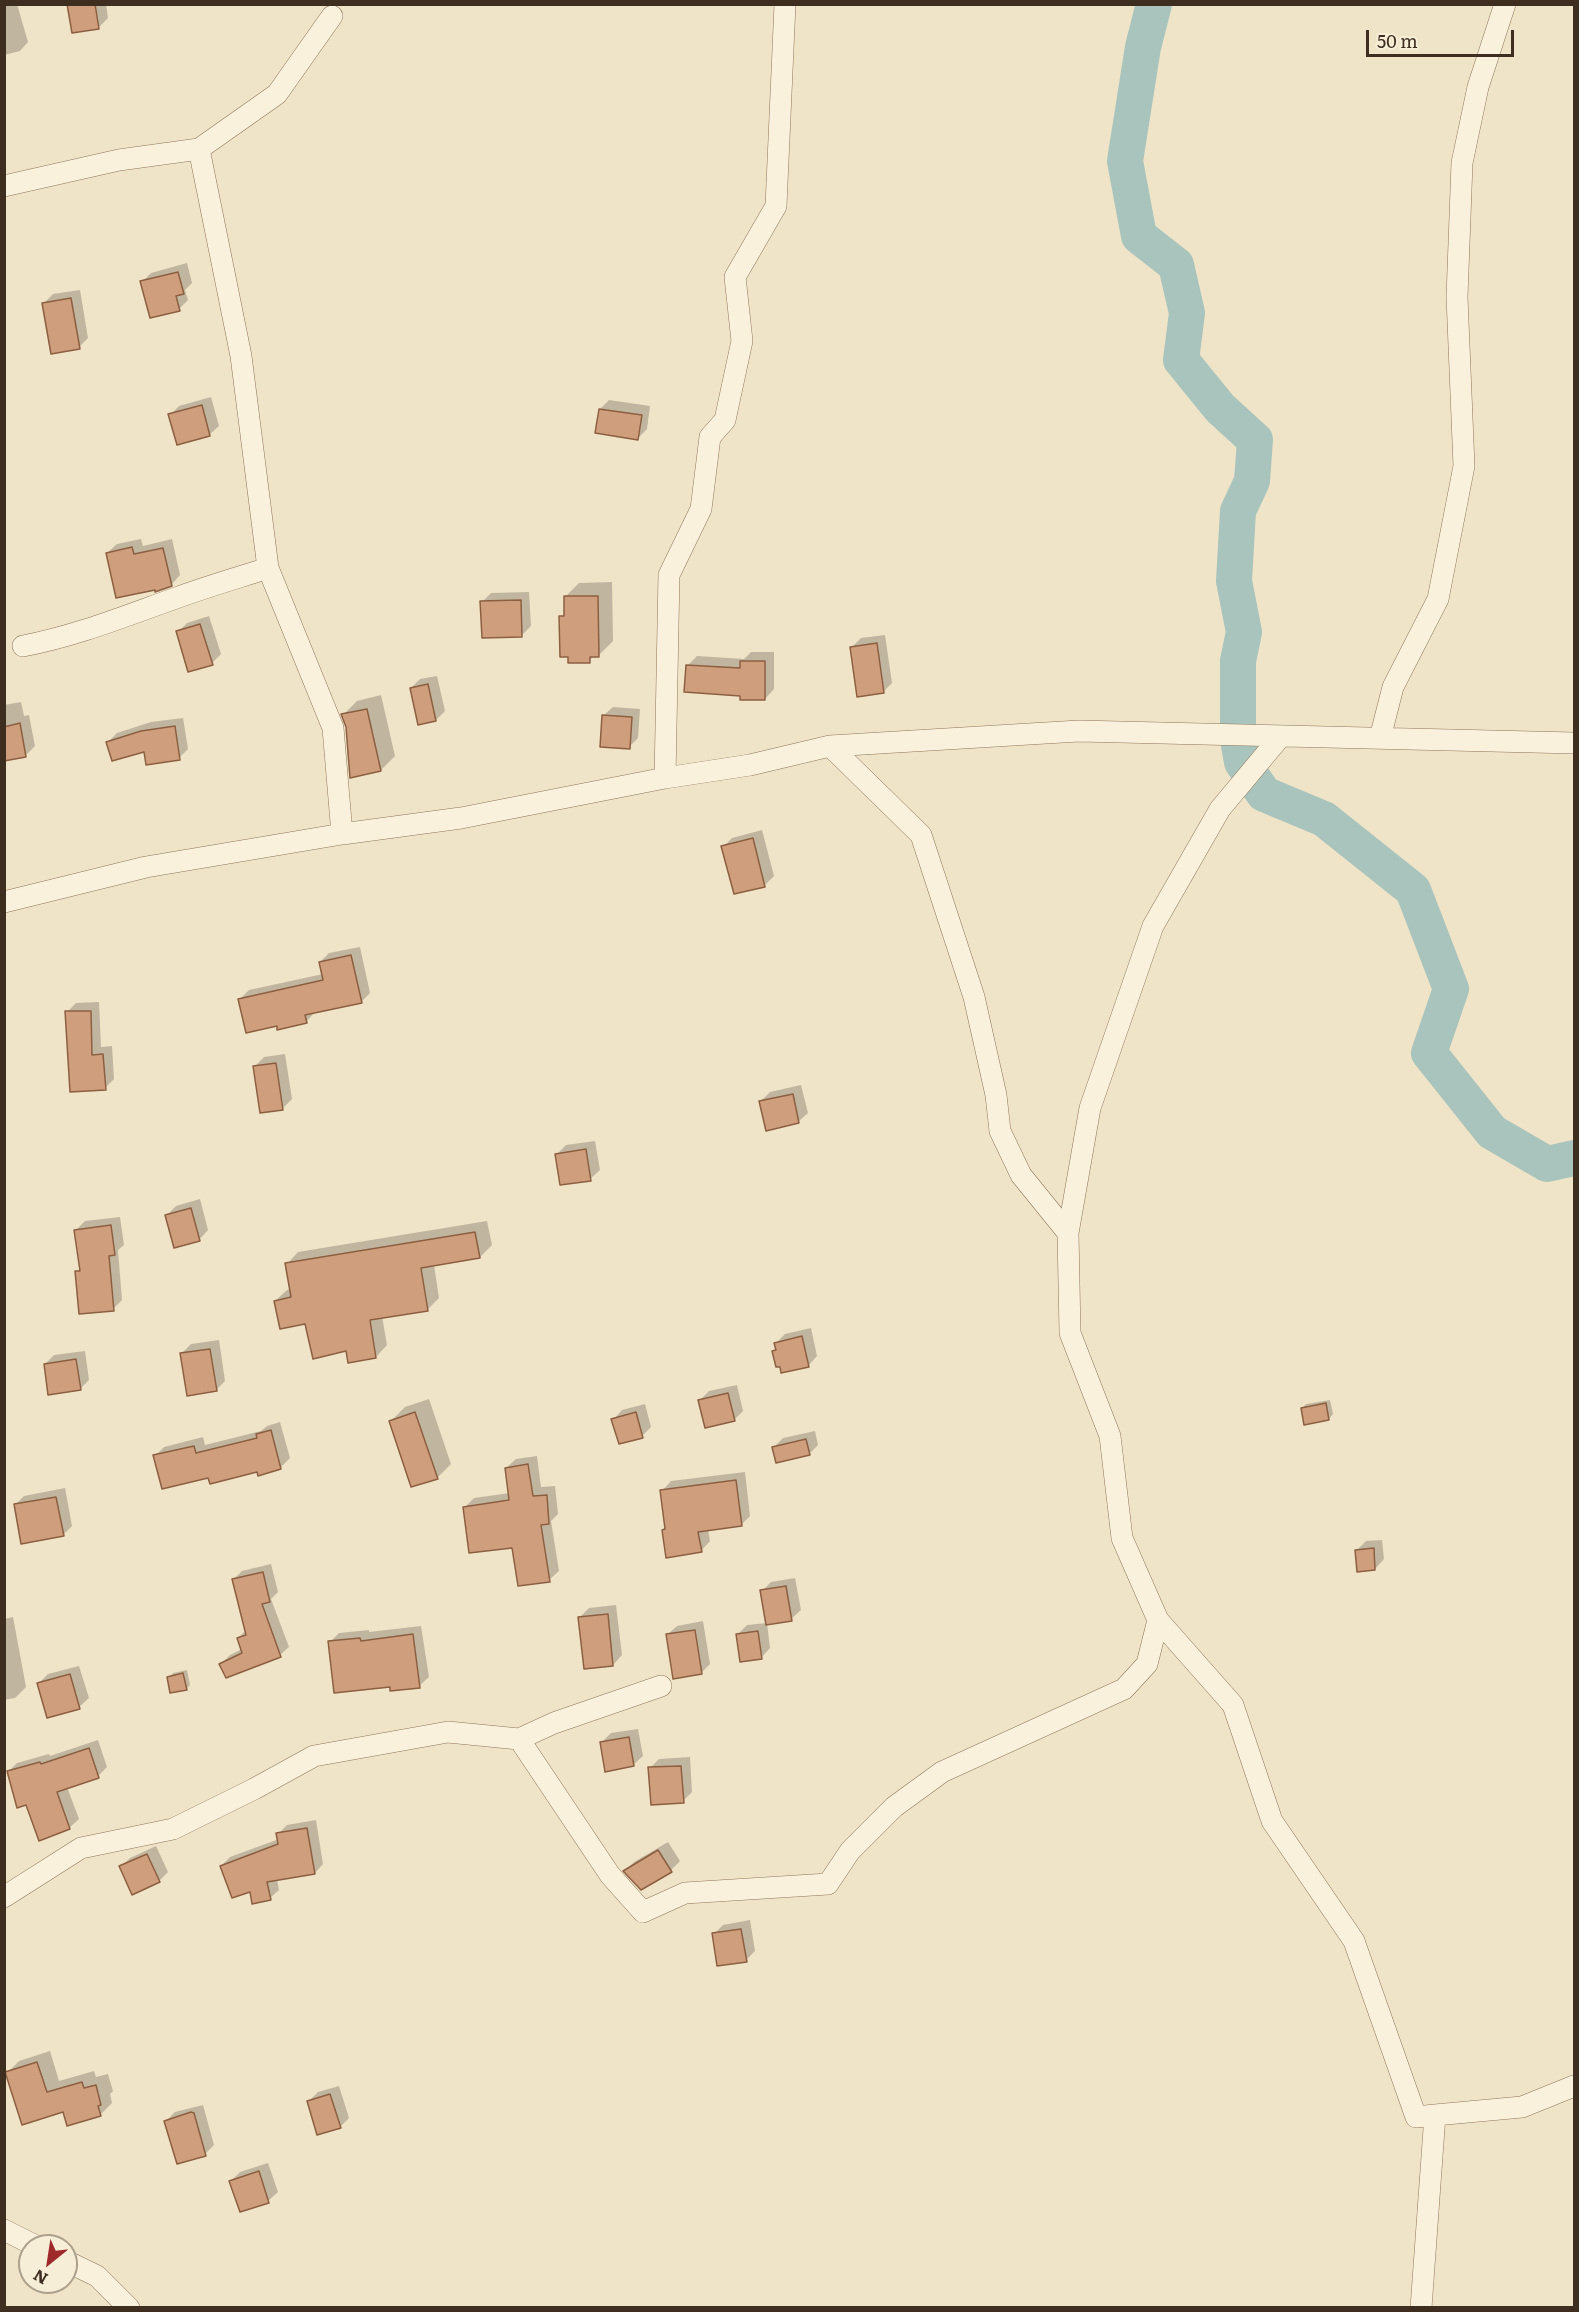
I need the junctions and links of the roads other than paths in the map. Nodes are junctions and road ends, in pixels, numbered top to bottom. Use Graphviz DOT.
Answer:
graph roads {
  1 [pos="785,4"];
  2 [pos="1505,4"];
  3 [pos="332,15"];
  4 [pos="199,149"];
  5 [pos="4,186"];
  6 [pos="268,568"];
  7 [pos="23,646"];
  8 [pos="1281,736"];
  9 [pos="1380,738"];
  10 [pos="1575,743"];
  11 [pos="830,746"];
  12 [pos="664,778"];
  13 [pos="342,834"];
  14 [pos="4,902"];
  15 [pos="1068,1233"];
  16 [pos="1158,1620"];
  17 [pos="661,1686"];
  18 [pos="519,1739"];
  19 [pos="4,1897"];
  20 [pos="1575,2086"];
  21 [pos="1435,2115"];
  22 [pos="4,2230"];
  23 [pos="18,2237"];
  24 [pos="78,2267"];
  25 [pos="129,2307"];
  26 [pos="1421,2307"];
  1 -- 12 [label="street"];
  2 -- 9 [label="street"];
  3 -- 4 [label="street"];
  4 -- 5 [label="street"];
  4 -- 6 [label="street"];
  6 -- 7 [label="street"];
  6 -- 13 [label="street"];
  8 -- 9 [label="street"];
  8 -- 11 [label="street"];
  8 -- 15 [label="street"];
  9 -- 10 [label="street"];
  11 -- 12 [label="street"];
  11 -- 15 [label="street"];
  12 -- 13 [label="street"];
  13 -- 14 [label="street"];
  15 -- 16 [label="street"];
  16 -- 18 [label="street"];
  16 -- 21 [label="street"];
  17 -- 18 [label="street"];
  18 -- 19 [label="street"];
  20 -- 21 [label="street"];
  21 -- 26 [label="street"];
  22 -- 23 [label="street"];
  24 -- 25 [label="street"];
}
